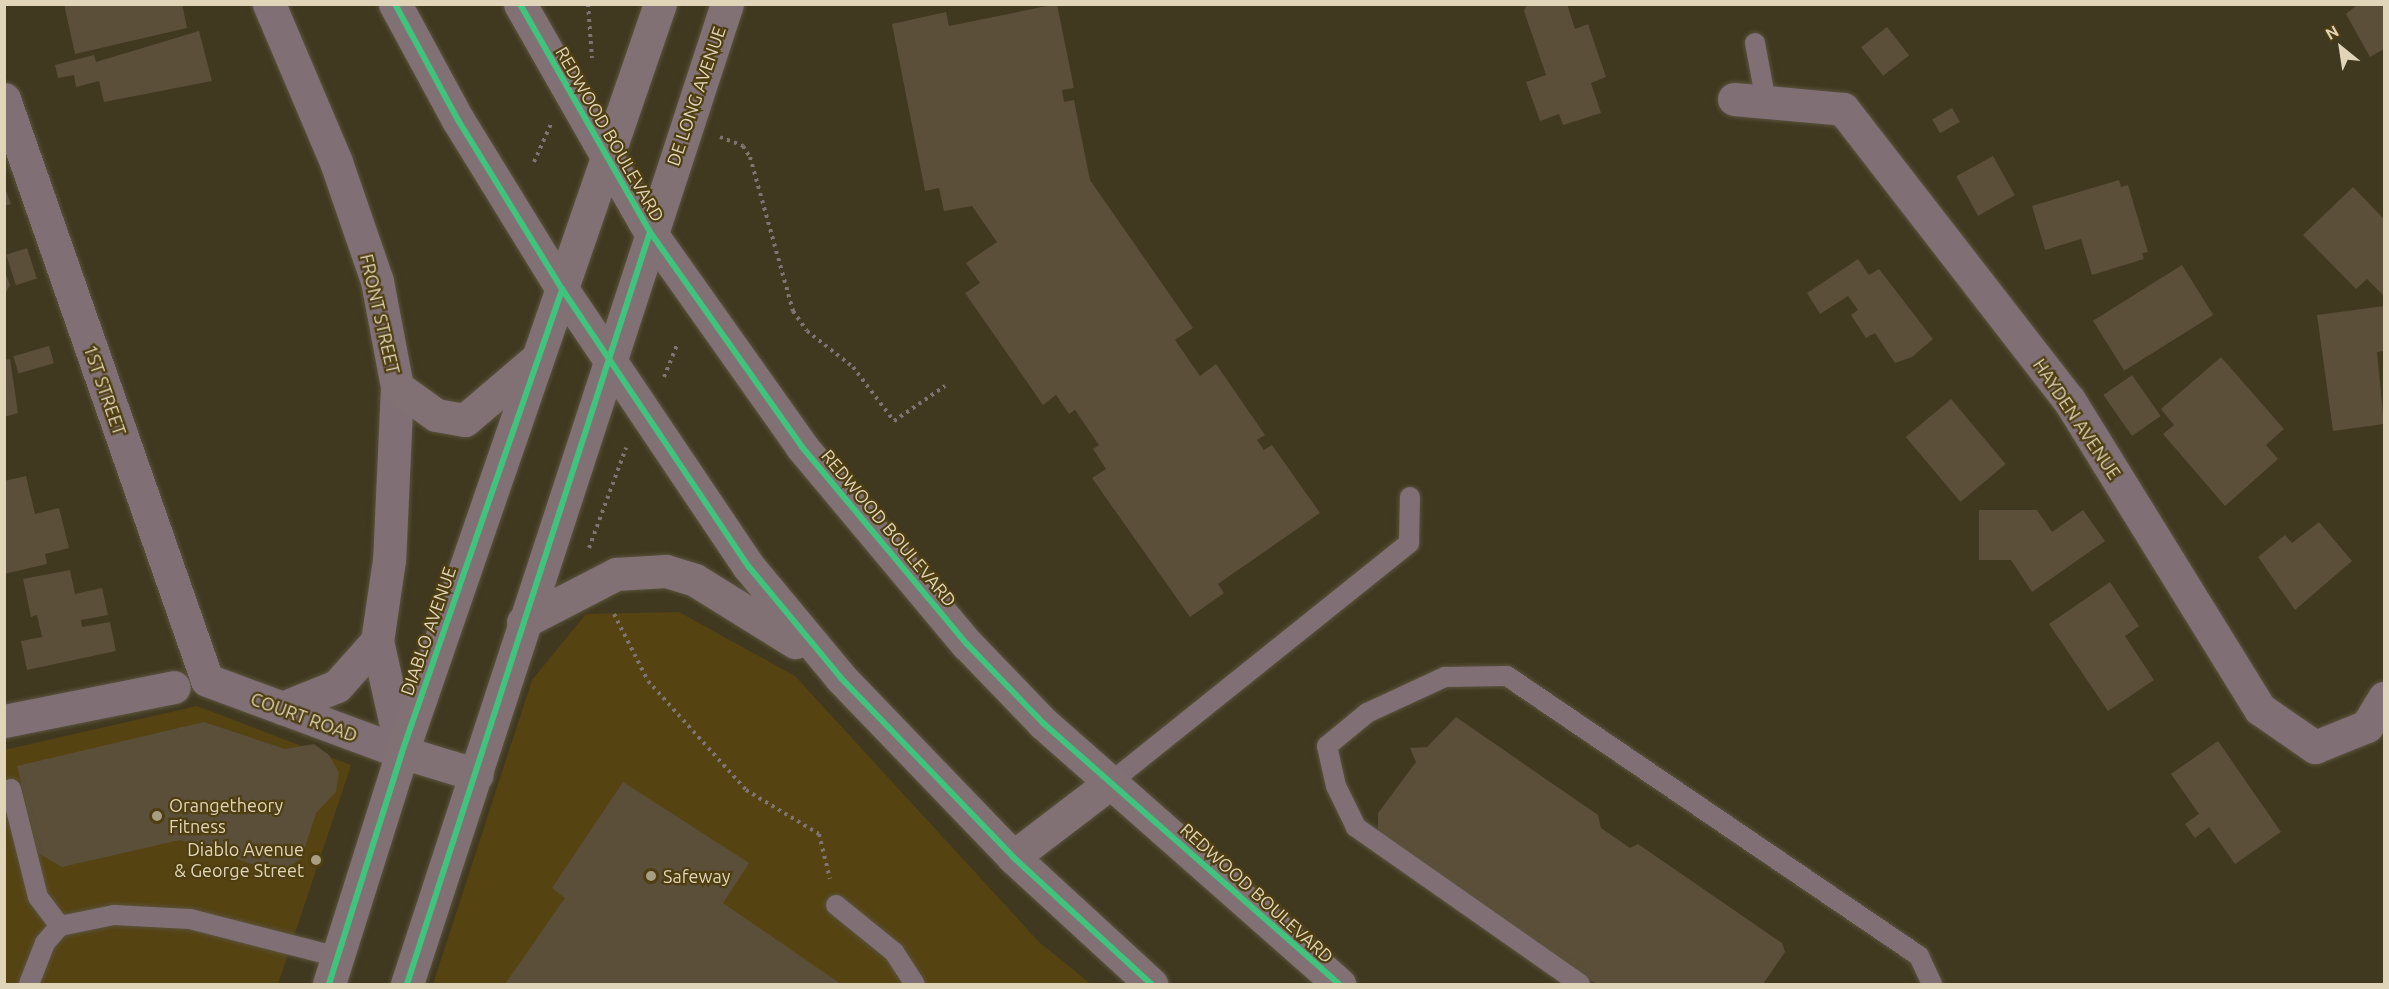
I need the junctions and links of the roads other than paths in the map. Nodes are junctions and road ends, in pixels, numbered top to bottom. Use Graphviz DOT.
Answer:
graph roads {
  1 [pos="269,4"];
  2 [pos="395,4"];
  3 [pos="520,4"];
  4 [pos="660,4"];
  5 [pos="727,4"];
  6 [pos="1755,43"];
  7 [pos="4,99"];
  8 [pos="1750,100"];
  9 [pos="608,163"];
  10 [pos="650,232"];
  11 [pos="562,289"];
  12 [pos="608,358"];
  13 [pos="537,359"];
  14 [pos="397,387"];
  15 [pos="1410,497"];
  16 [pos="523,622"];
  17 [pos="377,640"];
  18 [pos="841,678"];
  19 [pos="207,680"];
  20 [pos="174,687"];
  21 [pos="2385,698"];
  22 [pos="282,708"];
  23 [pos="4,720"];
  24 [pos="402,752"];
  25 [pos="477,775"];
  26 [pos="1111,782"];
  27 [pos="11,789"];
  28 [pos="1013,856"];
  29 [pos="836,905"];
  30 [pos="60,926"];
  31 [pos="333,971"];
  32 [pos="29,984"];
  33 [pos="407,984"];
  34 [pos="915,984"];
  35 [pos="1151,984"];
  36 [pos="1339,984"];
  37 [pos="1580,984"];
  38 [pos="1932,984"];
  1 -- 14 [label="street, FRONT STREET"];
  2 -- 11 [label="main road"];
  3 -- 9 [label="main road, REDWOOD BOULEVARD"];
  4 -- 9 [label="main road"];
  5 -- 10 [label="main road, DE LONG AVENUE"];
  6 -- 8 [label="lane"];
  7 -- 19 [label="street, 1ST STREET"];
  8 -- 21 [label="street, HAYDEN AVENUE"];
  9 -- 10 [label="main road, REDWOOD BOULEVARD"];
  9 -- 11 [label="main road"];
  10 -- 12 [label="main road, DE LONG AVENUE"];
  10 -- 26 [label="main road, REDWOOD BOULEVARD"];
  11 -- 12 [label="main road"];
  11 -- 13 [label="main road, DIABLO AVENUE"];
  12 -- 16 [label="main road"];
  12 -- 18 [label="main road"];
  13 -- 14 [label="main road"];
  13 -- 24 [label="main road, DIABLO AVENUE"];
  14 -- 17 [label="street, FRONT STREET"];
  15 -- 26 [label="lane"];
  16 -- 18 [label="main road"];
  16 -- 25 [label="main road"];
  17 -- 22 [label="street"];
  17 -- 24 [label="street, FRONT STREET"];
  18 -- 28 [label="main road"];
  19 -- 22 [label="street, COURT ROAD"];
  20 -- 23 [label="street"];
  22 -- 24 [label="street, COURT ROAD"];
  24 -- 25 [label="main road"];
  24 -- 31 [label="main road, DIABLO AVENUE"];
  25 -- 33 [label="main road"];
  26 -- 28 [label="main road"];
  26 -- 36 [label="main road, REDWOOD BOULEVARD"];
  27 -- 30 [label="lane"];
  28 -- 35 [label="main road"];
  29 -- 34 [label="lane"];
  30 -- 31 [label="lane"];
  30 -- 32 [label="lane"];
  37 -- 38 [label="lane"];
}
